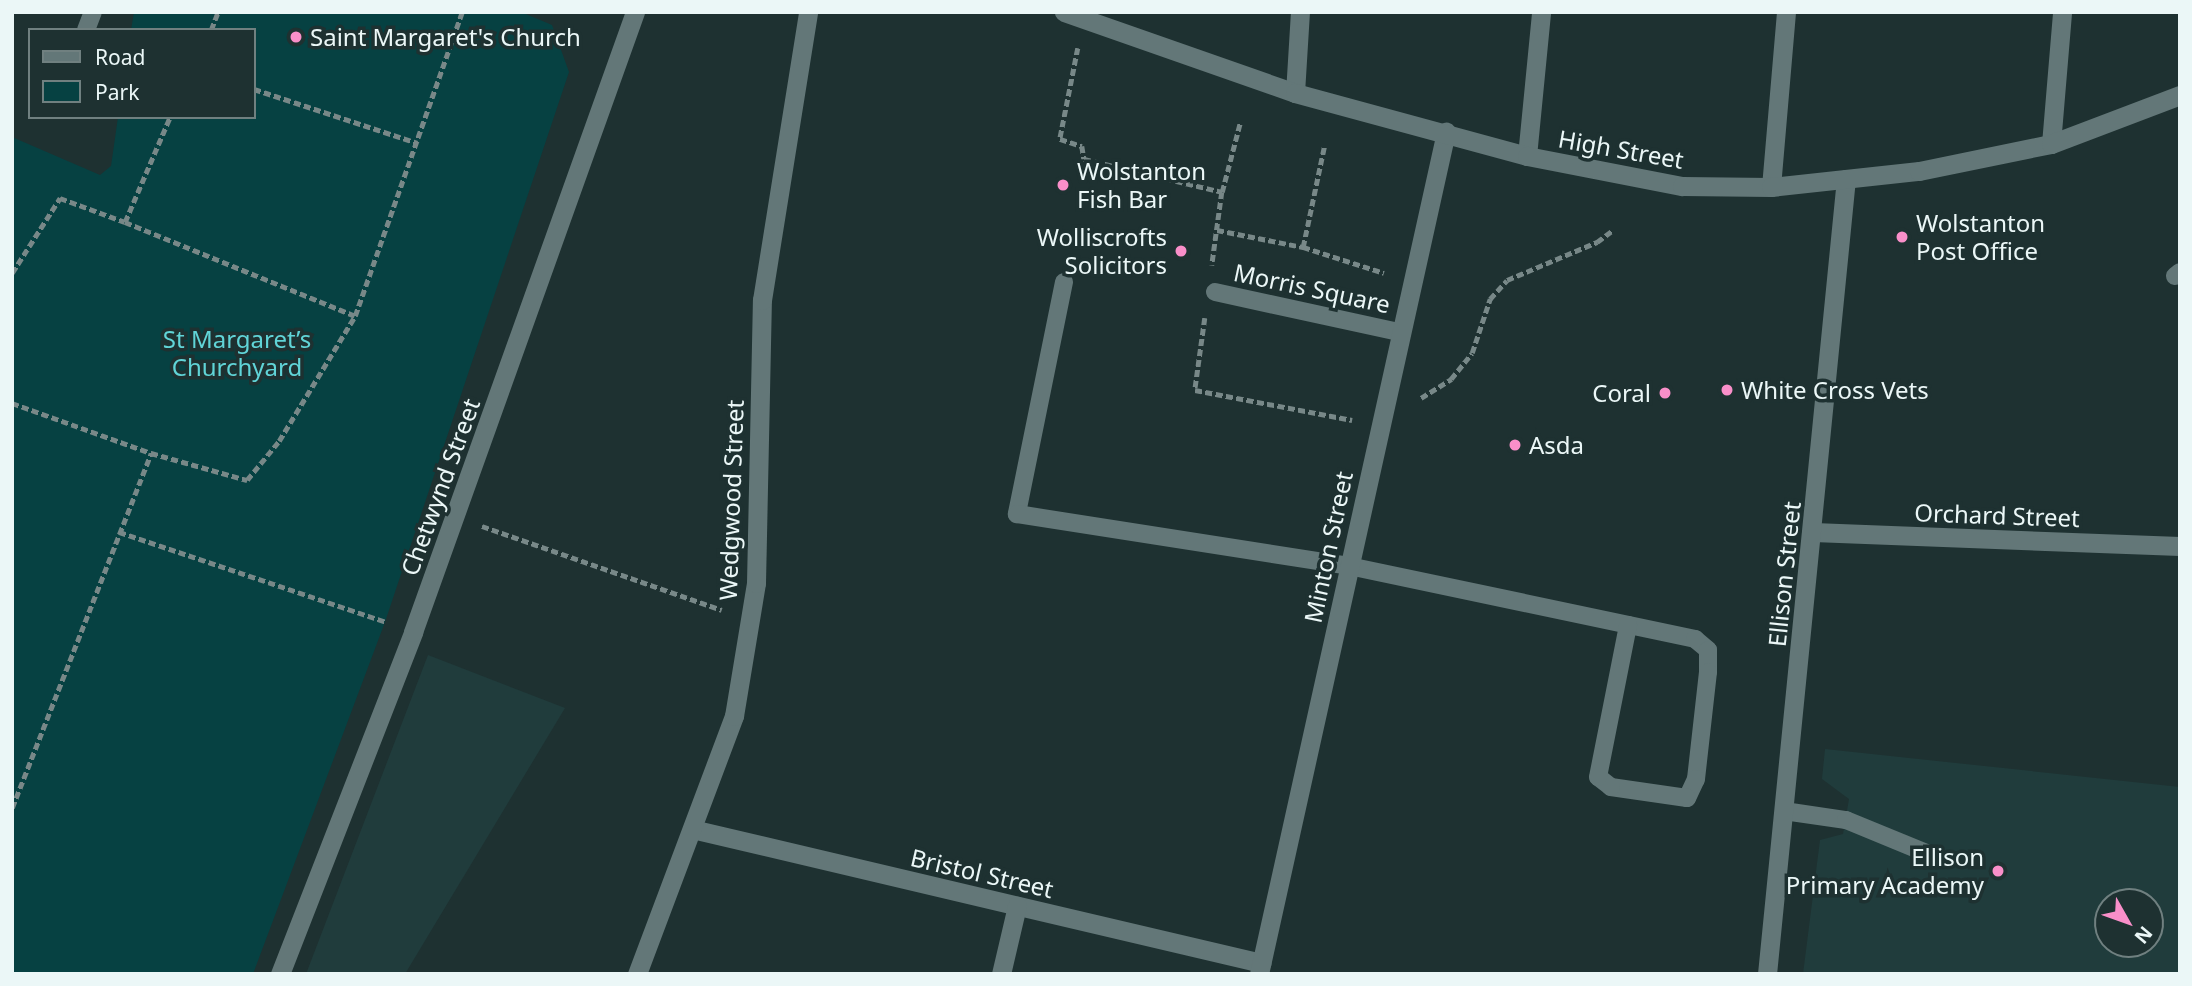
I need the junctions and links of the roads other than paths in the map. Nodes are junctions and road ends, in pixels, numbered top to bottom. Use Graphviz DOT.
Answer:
graph roads {
  1 [pos="635,12"];
  2 [pos="808,12"];
  3 [pos="1064,12"];
  4 [pos="1300,12"];
  5 [pos="1541,12"];
  6 [pos="1786,12"];
  7 [pos="2062,12"];
  8 [pos="1295,93"];
  9 [pos="2180,95"];
  10 [pos="1446,132"];
  11 [pos="2051,144"];
  12 [pos="1527,156"];
  13 [pos="1846,179"];
  14 [pos="1771,187"];
  15 [pos="1064,282"];
  16 [pos="1215,292"];
  17 [pos="1399,332"];
  18 [pos="1813,532"];
  19 [pos="2180,546"];
  20 [pos="1349,566"];
  21 [pos="1628,625"];
  22 [pos="1784,811"];
  23 [pos="692,828"];
  24 [pos="1936,857"];
  25 [pos="1017,906"];
  26 [pos="1260,969"];
  27 [pos="280,974"];
  28 [pos="637,974"];
  29 [pos="1001,974"];
  30 [pos="1767,974"];
  1 -- 27 [label="street, Chetwynd Street"];
  2 -- 23 [label="street, Wedgwood Street"];
  3 -- 8 [label="street, High Street"];
  4 -- 8 [label="street"];
  5 -- 12 [label="street"];
  6 -- 14 [label="street"];
  7 -- 11 [label="street"];
  8 -- 10 [label="street, High Street"];
  9 -- 11 [label="street, High Street"];
  10 -- 12 [label="street, High Street"];
  10 -- 17 [label="street, Minton Street"];
  11 -- 13 [label="street, High Street"];
  12 -- 14 [label="street, High Street"];
  13 -- 14 [label="street, High Street"];
  13 -- 18 [label="street, Ellison Street"];
  15 -- 20 [label="lane"];
  16 -- 17 [label="lane, Morris Square"];
  17 -- 20 [label="street, Minton Street"];
  18 -- 19 [label="street, Orchard Street"];
  18 -- 22 [label="street, Ellison Street"];
  20 -- 21 [label="lane"];
  20 -- 26 [label="street, Minton Street"];
  21 -- 21 [label="lane"];
  22 -- 24 [label="lane"];
  22 -- 30 [label="street, Ellison Street"];
  23 -- 25 [label="street, Bristol Street"];
  23 -- 28 [label="street, Wedgwood Street"];
  25 -- 26 [label="street, Bristol Street"];
  25 -- 29 [label="street"];
}
